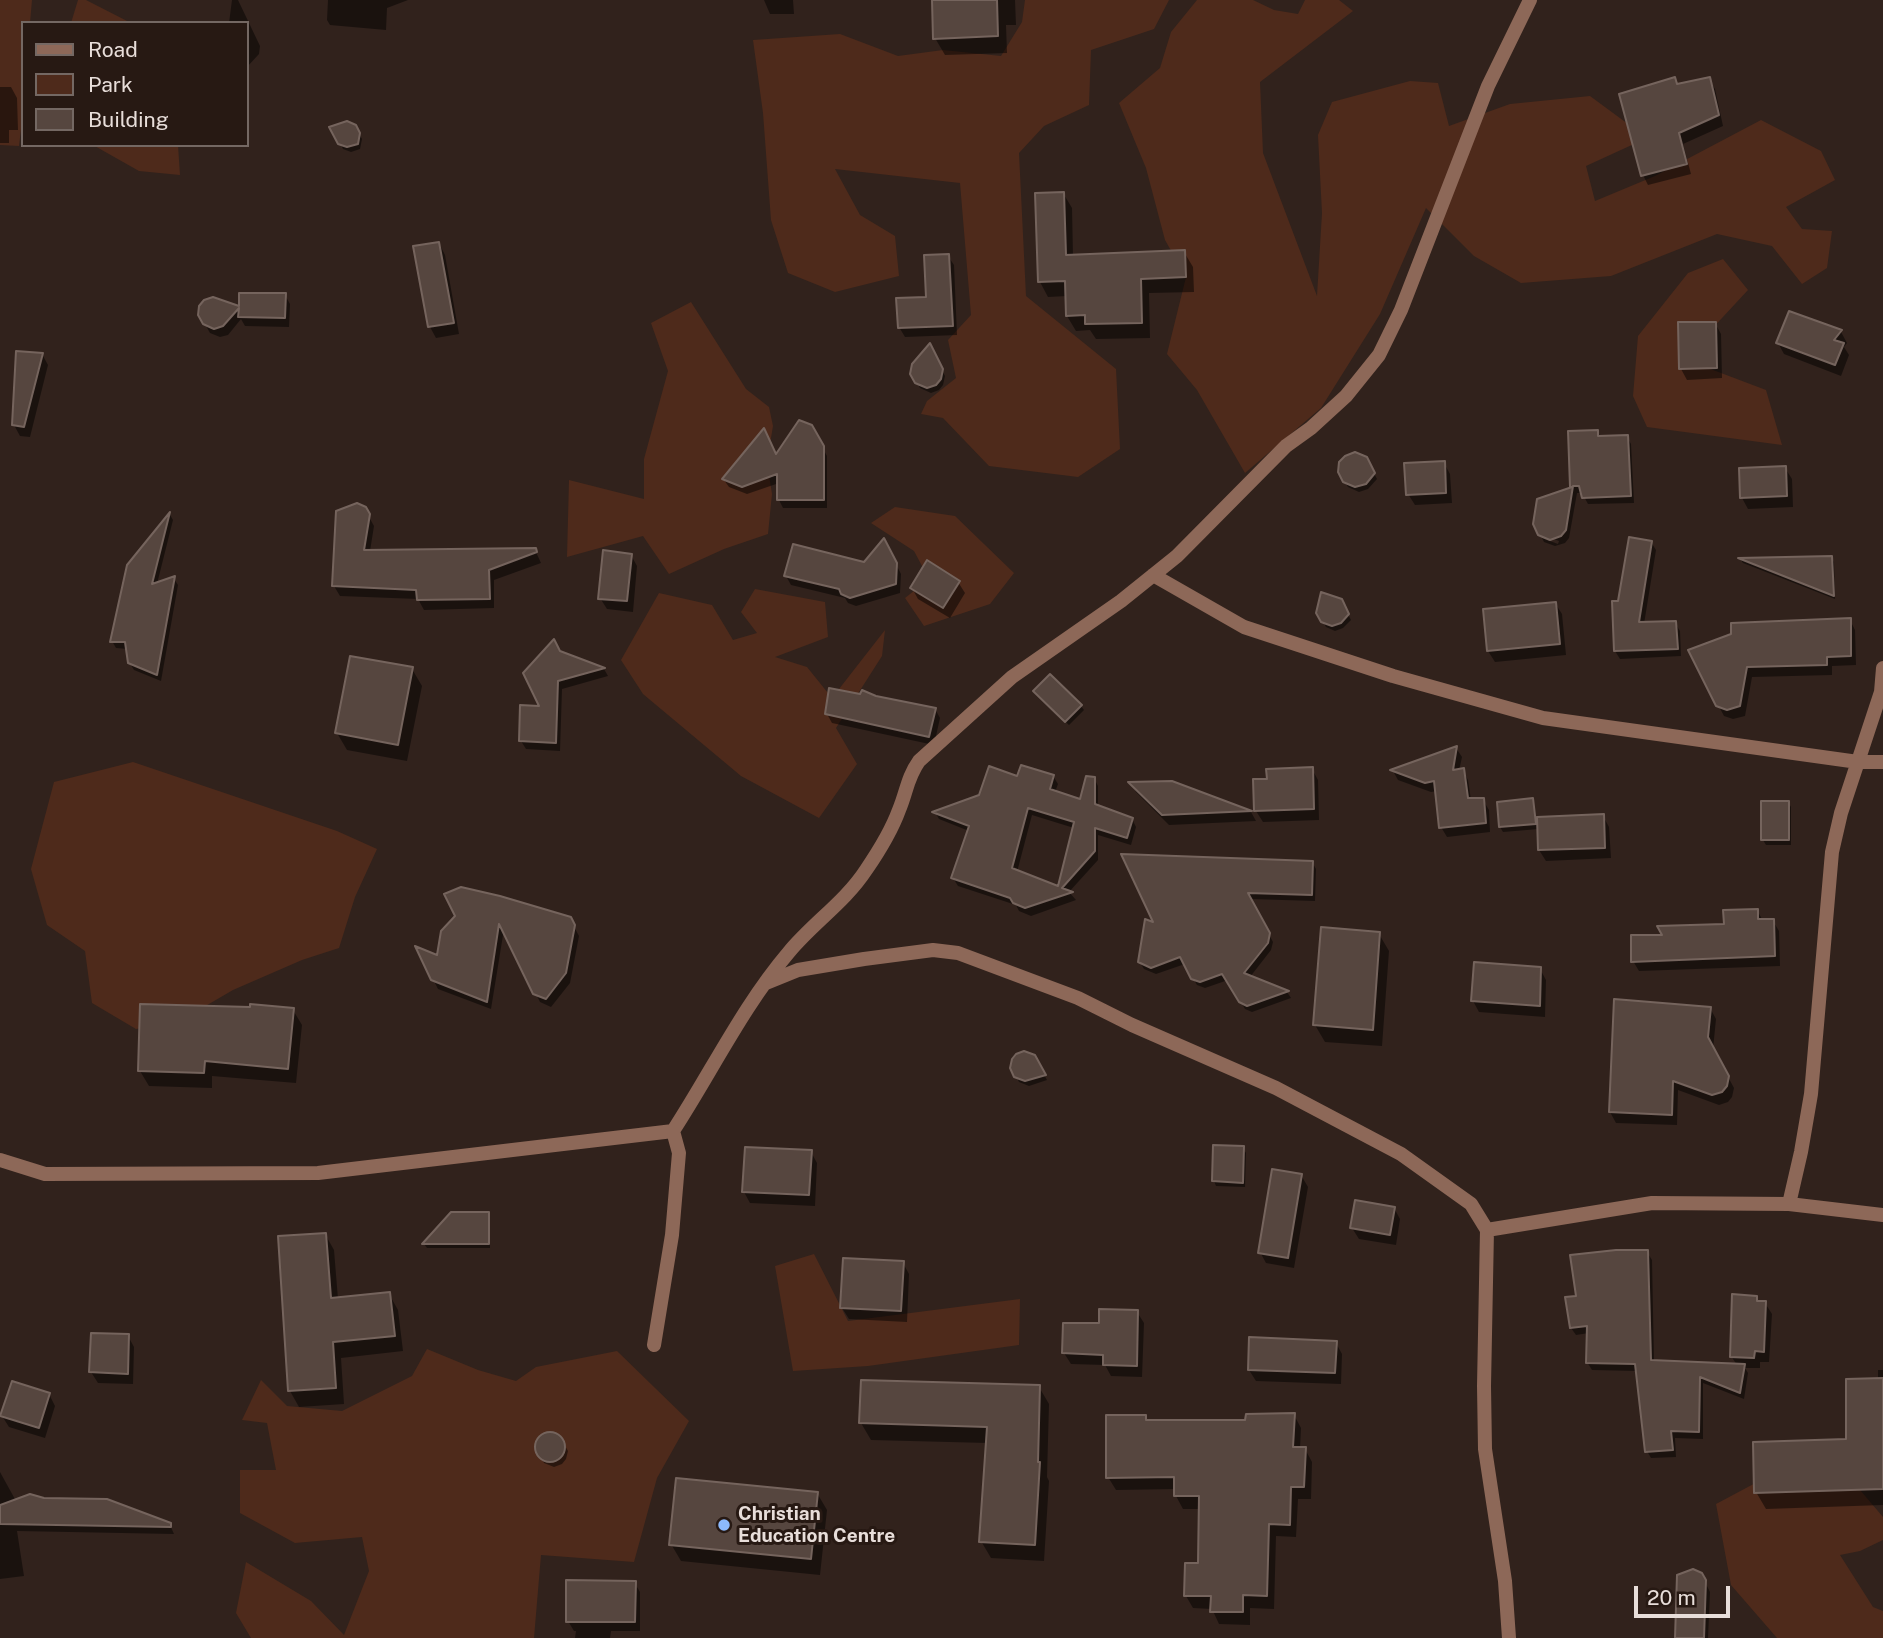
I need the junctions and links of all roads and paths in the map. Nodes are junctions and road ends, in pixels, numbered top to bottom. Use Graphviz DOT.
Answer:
graph roads {
  1 [pos="1530,0"];
  2 [pos="1153,575"];
  3 [pos="1883,668"];
  4 [pos="1858,762"];
  5 [pos="1883,762"];
  6 [pos="765,984"];
  7 [pos="673,1130"];
  8 [pos="0,1160"];
  9 [pos="1789,1204"];
  10 [pos="1883,1215"];
  11 [pos="1487,1230"];
  12 [pos="654,1345"];
  13 [pos="1509,1638"];
  1 -- 2 [label="street"];
  2 -- 4 [label="street"];
  2 -- 6 [label="street"];
  3 -- 4 [label="street"];
  4 -- 5 [label="street"];
  4 -- 9 [label="street"];
  6 -- 7 [label="street"];
  6 -- 11 [label="street"];
  7 -- 8 [label="street"];
  7 -- 12 [label="street"];
  9 -- 10 [label="street"];
  9 -- 11 [label="street"];
  11 -- 13 [label="street"];
}
